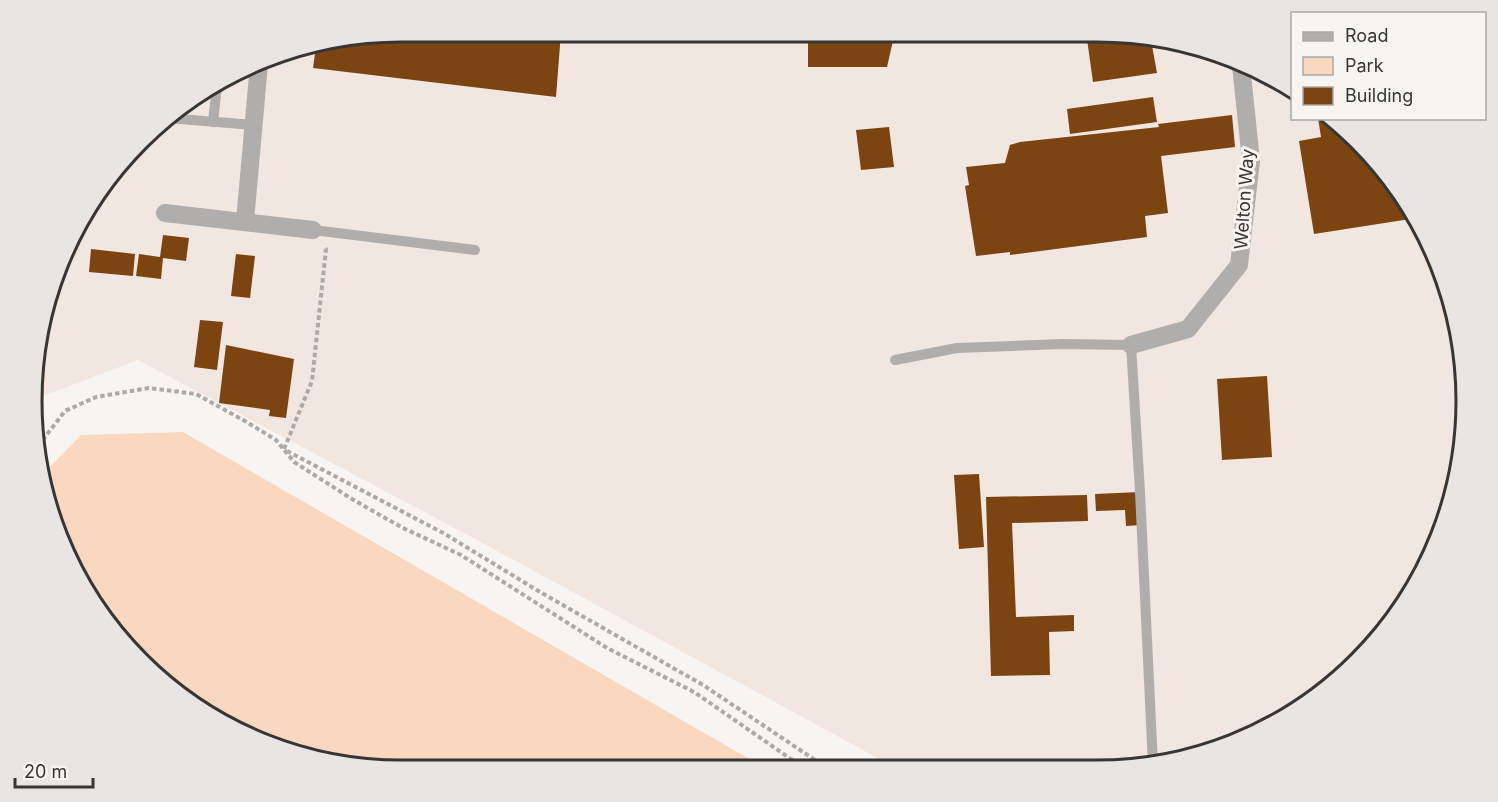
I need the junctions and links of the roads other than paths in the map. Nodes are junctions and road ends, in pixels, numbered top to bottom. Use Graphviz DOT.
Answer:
graph roads {
  1 [pos="258,72"];
  2 [pos="1242,73"];
  3 [pos="216,93"];
  4 [pos="179,118"];
  5 [pos="213,122"];
  6 [pos="254,125"];
  7 [pos="165,213"];
  8 [pos="245,221"];
  9 [pos="313,230"];
  10 [pos="475,250"];
  11 [pos="1131,345"];
  12 [pos="895,360"];
  13 [pos="1153,756"];
  1 -- 6 [label="street"];
  2 -- 11 [label="street, Welton Way"];
  3 -- 5 [label="lane"];
  4 -- 5 [label="lane"];
  5 -- 6 [label="lane"];
  6 -- 8 [label="street"];
  7 -- 8 [label="street"];
  8 -- 9 [label="street"];
  9 -- 10 [label="lane"];
  11 -- 12 [label="lane"];
  11 -- 13 [label="lane"];
}
